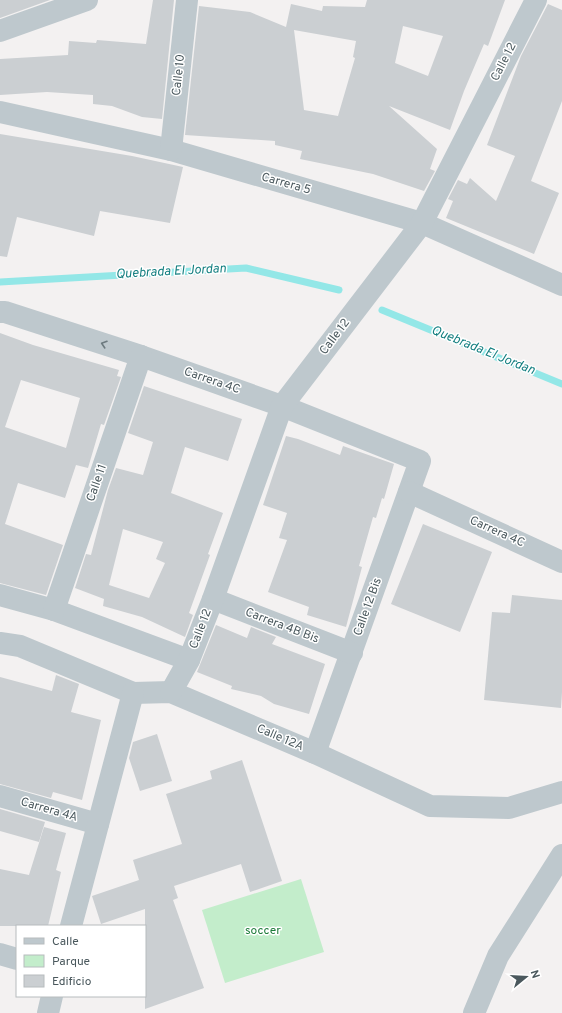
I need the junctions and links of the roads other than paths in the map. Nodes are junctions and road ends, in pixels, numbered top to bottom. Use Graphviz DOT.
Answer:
graph roads {
  1 [pos="87,0"];
  2 [pos="187,0"];
  3 [pos="536,0"];
  4 [pos="0,31"];
  5 [pos="0,112"];
  6 [pos="171,150"];
  7 [pos="422,223"];
  8 [pos="562,285"];
  9 [pos="2,316"];
  10 [pos="141,356"];
  11 [pos="282,406"];
  12 [pos="420,461"];
  13 [pos="409,492"];
  14 [pos="562,562"];
  15 [pos="0,595"];
  16 [pos="213,599"];
  17 [pos="54,610"];
  18 [pos="0,642"];
  19 [pos="352,653"];
  20 [pos="189,660"];
  21 [pos="171,692"];
  22 [pos="133,693"];
  23 [pos="315,753"];
  24 [pos="562,792"];
  25 [pos="0,796"];
  26 [pos="98,824"];
  27 [pos="562,855"];
  28 [pos="71,925"];
  29 [pos="0,954"];
  30 [pos="16,959"];
  31 [pos="52,997"];
  32 [pos="48,1013"];
  33 [pos="474,1013"];
  1 -- 4 [label="street"];
  2 -- 6 [label="street, Calle 10"];
  3 -- 7 [label="street, Calle 12"];
  5 -- 6 [label="street, Carrera 5"];
  6 -- 7 [label="street, Carrera 5"];
  7 -- 8 [label="street, Carrera 5"];
  7 -- 11 [label="street, Calle 12"];
  10 -- 9 [label="street, Carrera 4C, one-way"];
  10 -- 11 [label="street, Carrera 4C"];
  10 -- 17 [label="street, Calle 11"];
  11 -- 12 [label="street, Carrera 4C"];
  11 -- 16 [label="street, Calle 12"];
  12 -- 13 [label="street, Calle 12 Bis"];
  13 -- 14 [label="street, Carrera 4C"];
  13 -- 19 [label="street, Calle 12 Bis"];
  15 -- 17 [label="street"];
  16 -- 19 [label="street, Carrera 4B Bis"];
  16 -- 20 [label="street, Calle 12"];
  17 -- 20 [label="street"];
  18 -- 22 [label="street, Calle 12A"];
  19 -- 23 [label="street, Calle 12 Bis"];
  20 -- 21 [label="street, Calle 12"];
  21 -- 22 [label="street, Calle 12A"];
  21 -- 23 [label="street, Calle 12A"];
  22 -- 26 [label="street"];
  23 -- 24 [label="street, Calle 12A"];
  25 -- 26 [label="street, Carrera 4A"];
  26 -- 28 [label="street"];
  27 -- 33 [label="street"];
  29 -- 30 [label="street"];
  31 -- 32 [label="street"];
}
